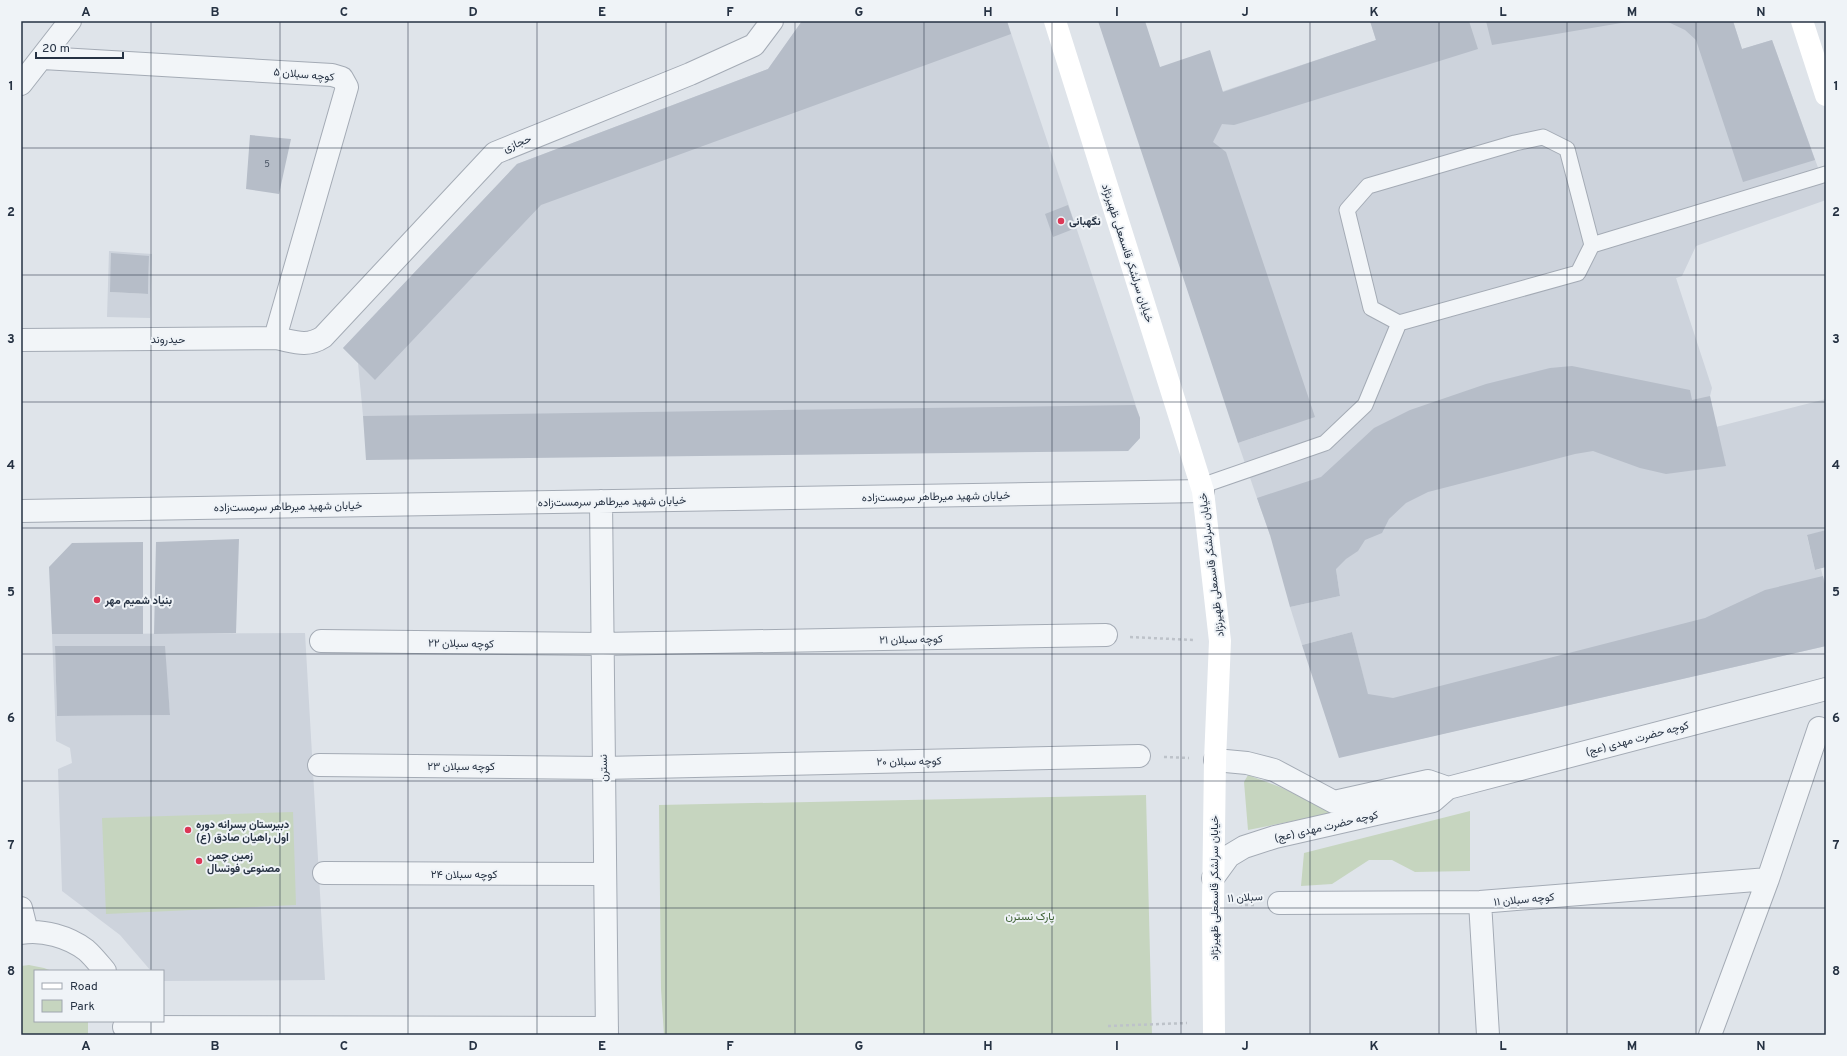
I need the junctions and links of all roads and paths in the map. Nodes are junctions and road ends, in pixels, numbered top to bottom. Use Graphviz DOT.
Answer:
graph roads {
  1 [pos="70,21"];
  2 [pos="772,21"];
  3 [pos="1055,21"];
  4 [pos="1802,21"];
  5 [pos="42,58"];
  6 [pos="21,84"];
  7 [pos="1826,95"];
  8 [pos="1826,174"];
  9 [pos="1592,245"];
  10 [pos="1399,323"];
  11 [pos="275,338"];
  12 [pos="21,340"];
  13 [pos="315,343"];
  14 [pos="1202,488"];
  15 [pos="601,501"];
  16 [pos="21,511"];
  17 [pos="1106,635"];
  18 [pos="321,641"];
  19 [pos="1220,641"];
  20 [pos="602,644"];
  21 [pos="1820,691"];
  22 [pos="1823,738"];
  23 [pos="1139,756"];
  24 [pos="1215,760"];
  25 [pos="319,765"];
  26 [pos="603,768"];
  27 [pos="1448,788"];
  28 [pos="324,873"];
  29 [pos="605,874"];
  30 [pos="1213,878"];
  31 [pos="1768,879"];
  32 [pos="1480,902"];
  33 [pos="1279,903"];
  34 [pos="1212,906"];
  35 [pos="21,908"];
  36 [pos="24,932"];
  37 [pos="104,970"];
  38 [pos="1108,1026"];
  39 [pos="124,1028"];
  40 [pos="1214,1029"];
  41 [pos="607,1032"];
  42 [pos="1488,1035"];
  43 [pos="1710,1035"];
  1 -- 5 [label="street"];
  2 -- 13 [label="street, حجازی"];
  3 -- 14 [label="street, خیابان سرلشکر قاسمعلی ظهیرنژاد"];
  4 -- 7 [label="street"];
  5 -- 6 [label="street"];
  5 -- 11 [label="street, کوچه سبلان ۵"];
  8 -- 9 [label="lane"];
  9 -- 10 [label="lane"];
  9 -- 10 [label="lane"];
  10 -- 14 [label="lane"];
  11 -- 12 [label="street, حیدروند"];
  11 -- 13 [label="street, حیدروند"];
  14 -- 15 [label="street, خیابان شهید میرطاهر سرمست‌زاده"];
  14 -- 19 [label="street, خیابان سرلشکر قاسمعلی ظهیرنژاد"];
  15 -- 16 [label="street, خیابان شهید میرطاهر سرمست‌زاده"];
  15 -- 20 [label="street, نسترن"];
  17 -- 19 [label="path"];
  17 -- 20 [label="street, کوچه سبلان ۲۱"];
  18 -- 20 [label="street, کوچه سبلان ۲۲"];
  19 -- 24 [label="street, خیابان سرلشکر قاسمعلی ظهیرنژاد"];
  20 -- 26 [label="street, نسترن"];
  21 -- 22 [label="street"];
  21 -- 27 [label="street, کوچه حضرت مهدی (عج)"];
  22 -- 31 [label="street"];
  23 -- 24 [label="path"];
  23 -- 26 [label="street, کوچه سبلان ۲۰"];
  24 -- 27 [label="street, کوچه حضرت مهدی (عج)"];
  24 -- 30 [label="street, خیابان سرلشکر قاسمعلی ظهیرنژاد"];
  25 -- 26 [label="street, کوچه سبلان ۲۳"];
  26 -- 29 [label="street, نسترن"];
  27 -- 30 [label="street, کوچه حضرت مهدی (عج)"];
  28 -- 29 [label="street, کوچه سبلان ۲۴"];
  29 -- 41 [label="street, نسترن"];
  30 -- 34 [label="street, خیابان سرلشکر قاسمعلی ظهیرنژاد"];
  31 -- 32 [label="street, کوچه سبلان ۱۱"];
  31 -- 43 [label="street"];
  32 -- 33 [label="street, کوچه سبلان ۱۱"];
  32 -- 42 [label="street"];
  33 -- 34 [label="path, سبلان ۱۱"];
  34 -- 40 [label="street, خیابان سرلشکر قاسمعلی ظهیرنژاد"];
  35 -- 36 [label="street"];
  36 -- 37 [label="street"];
  38 -- 40 [label="path"];
  39 -- 41 [label="street"];
}
